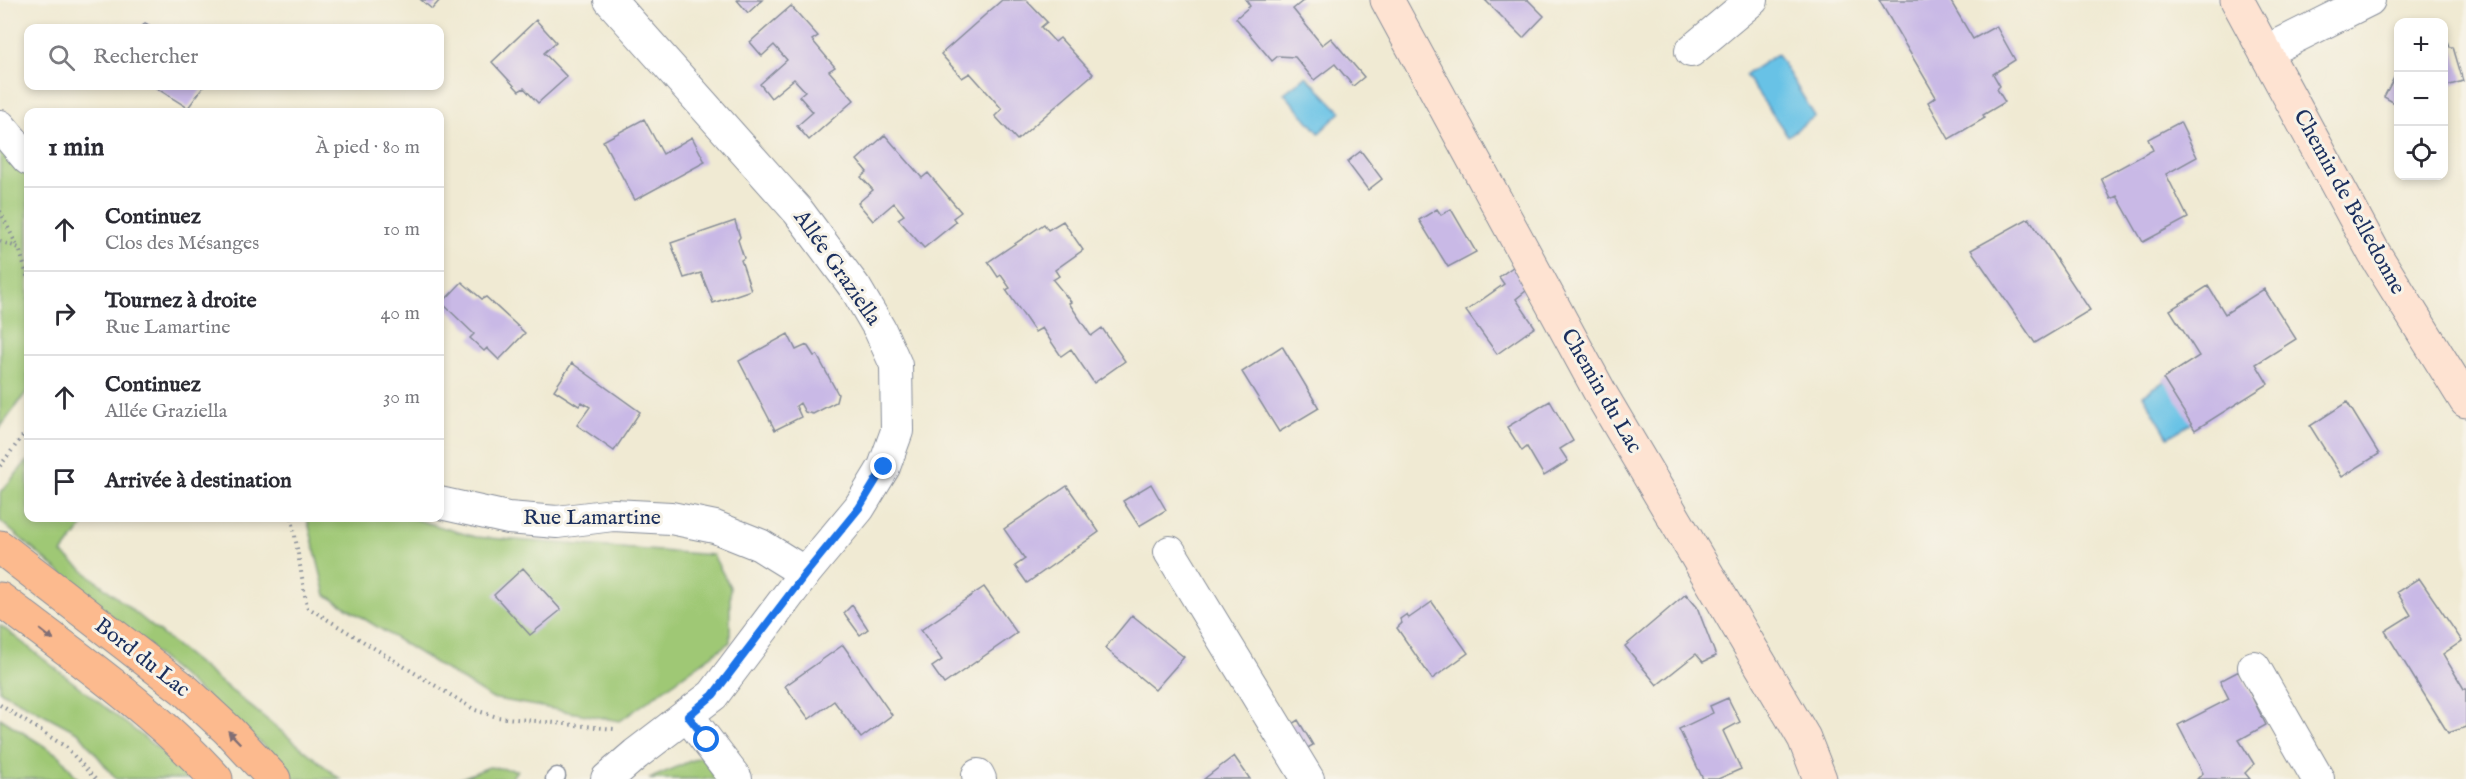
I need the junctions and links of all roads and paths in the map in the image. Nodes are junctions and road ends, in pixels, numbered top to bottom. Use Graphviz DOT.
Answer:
graph roads {
  1 [pos="610,0"];
  2 [pos="1387,0"];
  3 [pos="1752,0"];
  4 [pos="2237,0"];
  5 [pos="2369,0"];
  6 [pos="1691,51"];
  7 [pos="2265,52"];
  8 [pos="0,126"];
  9 [pos="24,154"];
  10 [pos="0,211"];
  11 [pos="0,242"];
  12 [pos="18,248"];
  13 [pos="24,267"];
  14 [pos="2466,401"];
  15 [pos="24,434"];
  16 [pos="0,466"];
  17 [pos="444,504"];
  18 [pos="292,522"];
  19 [pos="0,547"];
  20 [pos="1170,552"];
  21 [pos="806,573"];
  22 [pos="0,599"];
  23 [pos="2254,667"];
  24 [pos="0,705"];
  25 [pos="688,716"];
  26 [pos="636,754"];
  27 [pos="95,779"];
  28 [pos="216,779"];
  29 [pos="274,779"];
  30 [pos="607,779"];
  31 [pos="736,779"];
  32 [pos="1308,779"];
  33 [pos="1820,779"];
  34 [pos="2318,779"];
  1 -- 21 [label="street, Allée Graziella"];
  2 -- 33 [label="street, Chemin du Lac"];
  3 -- 6 [label="street"];
  4 -- 7 [label="street, Chemin de Belledonne"];
  5 -- 7 [label="street"];
  7 -- 14 [label="street, Chemin de Belledonne"];
  8 -- 9 [label="street"];
  10 -- 12 [label="path"];
  11 -- 12 [label="path"];
  12 -- 13 [label="path"];
  15 -- 16 [label="path"];
  17 -- 21 [label="street, Rue Lamartine"];
  18 -- 26 [label="path"];
  29 -- 19 [label="main road, Bord du Lac, one-way"];
  20 -- 32 [label="street"];
  21 -- 25 [label="street"];
  22 -- 28 [label="main road, Bord du Lac, one-way"];
  23 -- 34 [label="street"];
  24 -- 27 [label="path"];
  25 -- 26 [label="street"];
  25 -- 31 [label="street"];
  26 -- 30 [label="street"];
}
